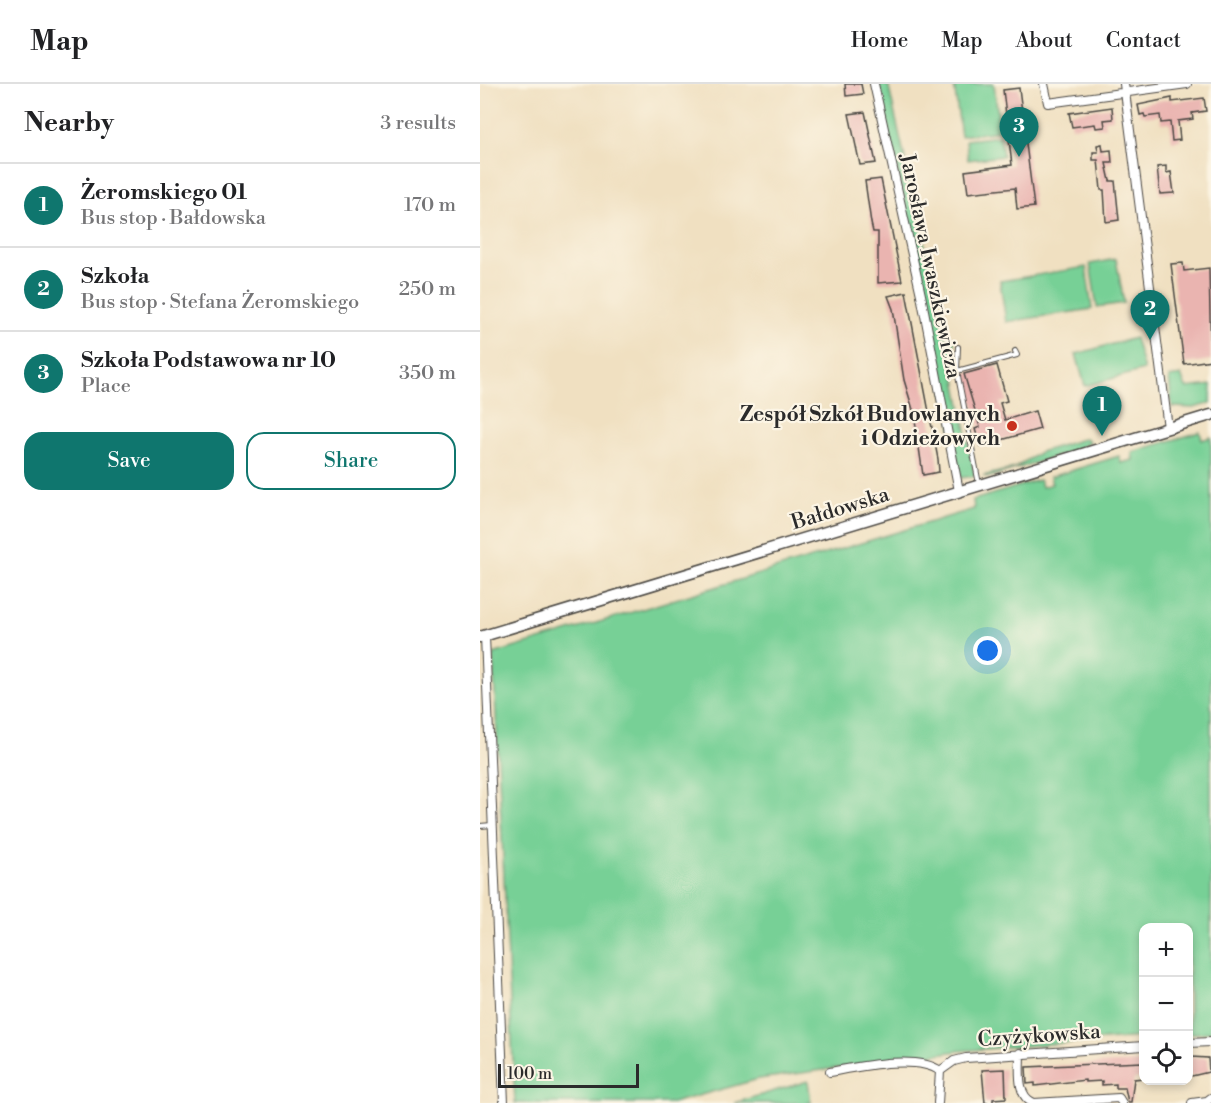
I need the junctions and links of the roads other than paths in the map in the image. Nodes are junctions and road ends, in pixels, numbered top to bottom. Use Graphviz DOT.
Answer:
graph roads {
  1 [pos="874,84"];
  2 [pos="1044,84"];
  3 [pos="1187,84"];
  4 [pos="1124,88"];
  5 [pos="958,347"];
  6 [pos="1015,351"];
  7 [pos="957,371"];
  8 [pos="1211,415"];
  9 [pos="1168,428"];
  10 [pos="980,485"];
  11 [pos="959,491"];
  12 [pos="482,637"];
  13 [pos="493,825"];
  14 [pos="480,826"];
  15 [pos="1211,1042"];
  16 [pos="1193,1043"];
  17 [pos="1139,1046"];
  18 [pos="1020,1053"];
  19 [pos="940,1071"];
  20 [pos="830,1072"];
  21 [pos="1211,1098"];
  22 [pos="504,1103"];
  23 [pos="938,1103"];
  24 [pos="1122,1103"];
  25 [pos="1192,1103"];
  1 -- 11 [label="street, Jarosława Iwaszkiewicza"];
  2 -- 4 [label="street"];
  3 -- 4 [label="street"];
  4 -- 9 [label="street"];
  5 -- 7 [label="lane"];
  6 -- 7 [label="lane"];
  7 -- 10 [label="lane"];
  8 -- 9 [label="street, Bałdowska"];
  9 -- 10 [label="street, Bałdowska"];
  10 -- 11 [label="street, Bałdowska"];
  11 -- 12 [label="street, Bałdowska"];
  12 -- 13 [label="street"];
  13 -- 14 [label="lane"];
  13 -- 22 [label="street"];
  15 -- 16 [label="street"];
  17 -- 18 [label="street, Czyżykowska"];
  18 -- 19 [label="street, Czyżykowska"];
  18 -- 24 [label="street"];
  19 -- 20 [label="street"];
  19 -- 23 [label="street"];
  21 -- 25 [label="street"];
}
